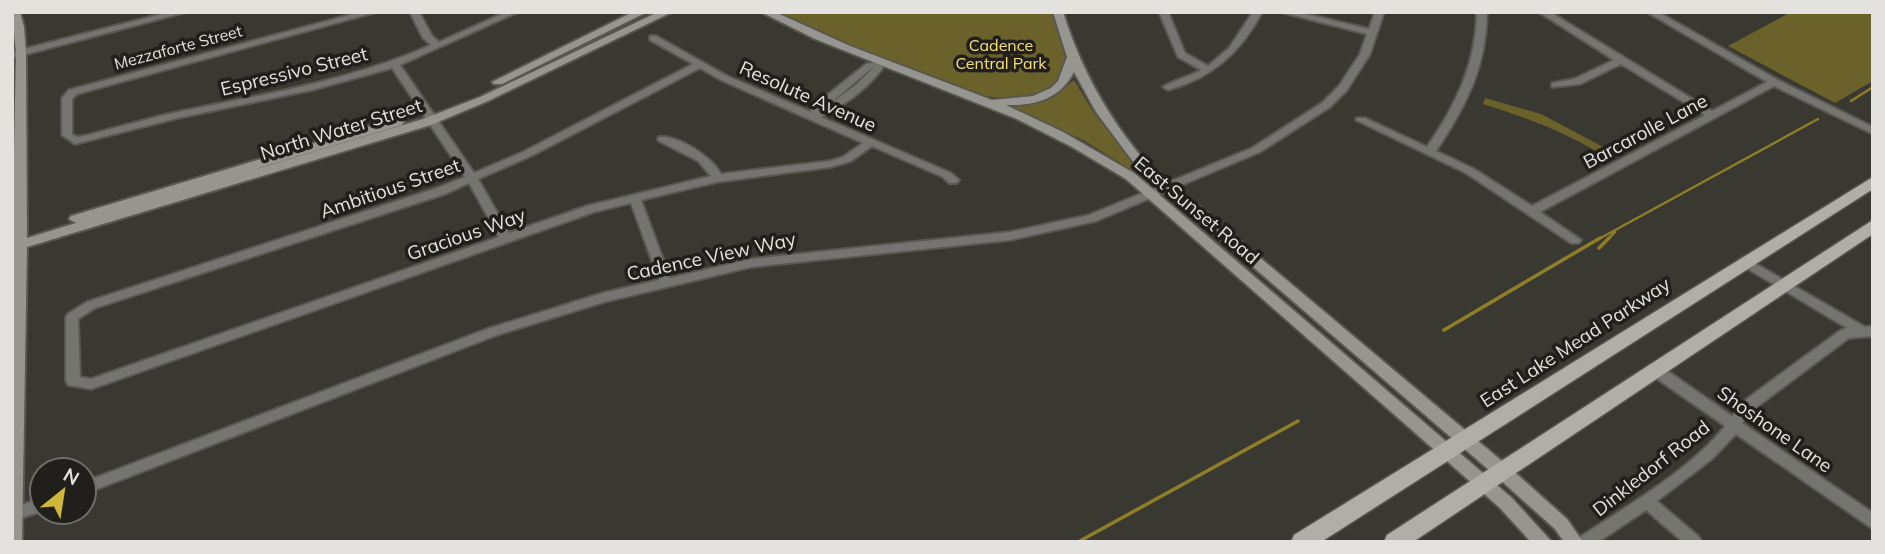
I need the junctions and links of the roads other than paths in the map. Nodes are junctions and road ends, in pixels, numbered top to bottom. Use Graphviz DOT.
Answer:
graph roads {
  1 [pos="15,12"];
  2 [pos="182,12"];
  3 [pos="372,12"];
  4 [pos="414,12"];
  5 [pos="514,12"];
  6 [pos="642,12"];
  7 [pos="667,12"];
  8 [pos="766,12"];
  9 [pos="1058,12"];
  10 [pos="1163,12"];
  11 [pos="1258,12"];
  12 [pos="1285,12"];
  13 [pos="1380,12"];
  14 [pos="1482,12"];
  15 [pos="1543,12"];
  16 [pos="1651,12"];
  17 [pos="1374,33"];
  18 [pos="653,38"];
  19 [pos="437,45"];
  20 [pos="16,54"];
  21 [pos="1071,58"];
  22 [pos="1621,60"];
  23 [pos="882,62"];
  24 [pos="394,64"];
  25 [pos="699,65"];
  26 [pos="1208,70"];
  27 [pos="1774,82"];
  28 [pos="1556,85"];
  29 [pos="1168,87"];
  30 [pos="985,100"];
  31 [pos="1712,115"];
  32 [pos="428,117"];
  33 [pos="812,117"];
  34 [pos="1361,120"];
  35 [pos="1873,131"];
  36 [pos="663,139"];
  37 [pos="75,141"];
  38 [pos="870,143"];
  39 [pos="1430,151"];
  40 [pos="474,178"];
  41 [pos="717,178"];
  42 [pos="953,180"];
  43 [pos="1873,182"];
  44 [pos="1168,187"];
  45 [pos="1150,194"];
  46 [pos="634,197"];
  47 [pos="1532,211"];
  48 [pos="1873,226"];
  49 [pos="506,239"];
  50 [pos="1575,240"];
  51 [pos="16,242"];
  52 [pos="1744,261"];
  53 [pos="666,283"];
  54 [pos="1784,284"];
  55 [pos="1869,333"];
  56 [pos="1654,369"];
  57 [pos="78,384"];
  58 [pos="1734,423"];
  59 [pos="1456,445"];
  60 [pos="1503,472"];
  61 [pos="98,483"];
  62 [pos="1485,484"];
  63 [pos="1646,501"];
  64 [pos="13,515"];
  65 [pos="1873,523"];
  66 [pos="13,542"];
  67 [pos="1302,542"];
  68 [pos="1395,542"];
  69 [pos="1544,542"];
  70 [pos="1574,542"];
  71 [pos="1585,542"];
  72 [pos="1694,542"];
  1 -- 20 [label="main road"];
  2 -- 20 [label="street"];
  3 -- 37 [label="street, Mezzaforte Street"];
  4 -- 19 [label="street"];
  5 -- 19 [label="street, Espressivo Street"];
  6 -- 32 [label="main road, North Water Street"];
  7 -- 32 [label="main road, North Water Street"];
  8 -- 23 [label="main road, East Sunset Road"];
  9 -- 21 [label="main road, East Sunset Road"];
  10 -- 26 [label="street"];
  11 -- 26 [label="street"];
  12 -- 17 [label="street"];
  13 -- 17 [label="street, Cadence View Way"];
  14 -- 39 [label="street"];
  15 -- 22 [label="street"];
  16 -- 27 [label="street"];
  17 -- 44 [label="street, Cadence View Way"];
  18 -- 25 [label="street, Resolute Avenue"];
  19 -- 24 [label="street, Espressivo Street"];
  20 -- 51 [label="main road"];
  21 -- 30 [label="main road"];
  21 -- 44 [label="main road, East Sunset Road"];
  22 -- 28 [label="street"];
  22 -- 31 [label="street"];
  23 -- 30 [label="main road, East Sunset Road"];
  23 -- 33 [label="street"];
  24 -- 32 [label="street"];
  24 -- 37 [label="street, Espressivo Street"];
  25 -- 33 [label="street, Resolute Avenue"];
  25 -- 40 [label="street, Ambitious Street"];
  26 -- 29 [label="street"];
  27 -- 31 [label="street, Barcarolle Lane"];
  27 -- 35 [label="street"];
  30 -- 45 [label="main road, East Sunset Road"];
  31 -- 47 [label="street, Barcarolle Lane"];
  32 -- 40 [label="street"];
  32 -- 51 [label="main road, North Water Street"];
  33 -- 38 [label="street, Resolute Avenue"];
  34 -- 39 [label="street"];
  36 -- 41 [label="street"];
  38 -- 41 [label="street, Gracious Way"];
  38 -- 42 [label="street, Resolute Avenue"];
  39 -- 47 [label="street"];
  40 -- 49 [label="street"];
  40 -- 57 [label="street, Ambitious Street"];
  41 -- 46 [label="street, Gracious Way"];
  43 -- 52 [label="main road, East Lake Mead Parkway"];
  44 -- 45 [label="street, Cadence View Way"];
  44 -- 59 [label="main road, East Sunset Road"];
  45 -- 53 [label="street, Cadence View Way"];
  45 -- 59 [label="main road, East Sunset Road"];
  46 -- 49 [label="street, Gracious Way"];
  46 -- 53 [label="street"];
  47 -- 50 [label="street"];
  48 -- 54 [label="main road"];
  49 -- 57 [label="street, Gracious Way"];
  51 -- 64 [label="main road"];
  52 -- 54 [label="street"];
  52 -- 59 [label="main road, East Lake Mead Parkway"];
  53 -- 61 [label="street, Cadence View Way"];
  54 -- 55 [label="street"];
  54 -- 56 [label="main road"];
  55 -- 58 [label="street, Dinkledorf Road"];
  56 -- 58 [label="street, Shoshone Lane"];
  56 -- 60 [label="main road"];
  58 -- 63 [label="street, Dinkledorf Road"];
  58 -- 65 [label="street, Shoshone Lane"];
  59 -- 60 [label="main road"];
  59 -- 62 [label="main road"];
  59 -- 67 [label="main road, East Lake Mead Parkway"];
  60 -- 62 [label="main road"];
  60 -- 70 [label="main road"];
  62 -- 68 [label="main road"];
  62 -- 69 [label="main road"];
  63 -- 71 [label="street, Dinkledorf Road"];
  63 -- 72 [label="street"];
  64 -- 66 [label="main road"];
}
